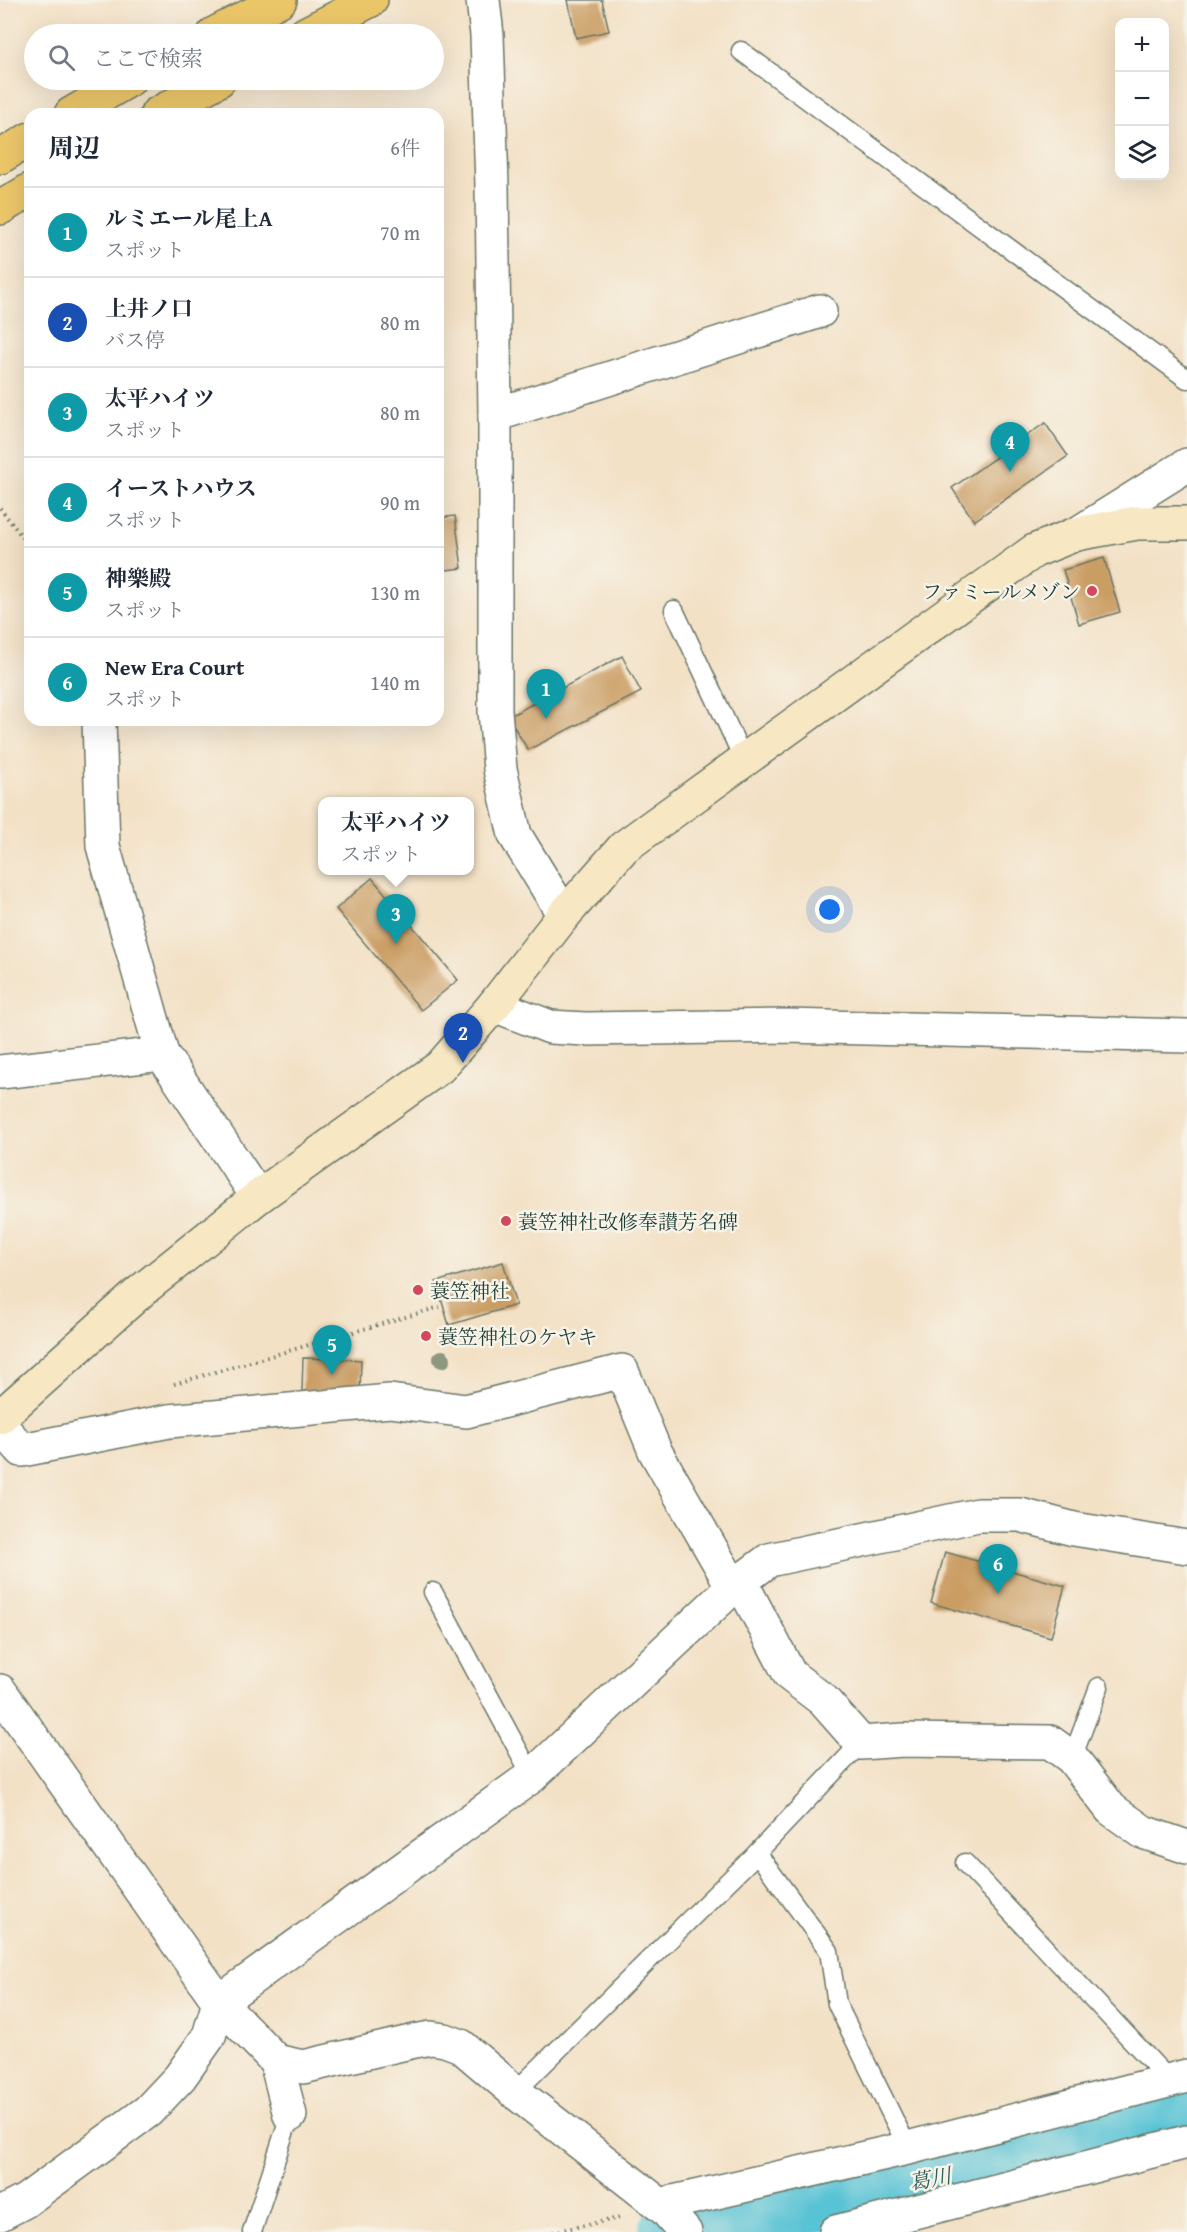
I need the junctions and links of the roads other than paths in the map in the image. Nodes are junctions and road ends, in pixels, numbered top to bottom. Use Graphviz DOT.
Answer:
graph roads {
  1 [pos="280,0"];
  2 [pos="371,0"];
  3 [pos="483,0"];
  4 [pos="233,24"];
  5 [pos="324,24"];
  6 [pos="741,51"];
  7 [pos="112,90"];
  8 [pos="201,90"];
  9 [pos="80,108"];
  10 [pos="168,108"];
  11 [pos="24,143"];
  12 [pos="0,157"];
  13 [pos="24,194"];
  14 [pos="0,208"];
  15 [pos="820,311"];
  16 [pos="1187,379"];
  17 [pos="495,415"];
  18 [pos="1187,465"];
  19 [pos="1187,523"];
  20 [pos="1076,534"];
  21 [pos="674,610"];
  22 [pos="99,726"];
  23 [pos="744,760"];
  24 [pos="564,915"];
  25 [pos="494,1005"];
  26 [pos="1187,1036"];
  27 [pos="162,1054"];
  28 [pos="0,1072"];
  29 [pos="258,1197"];
  30 [pos="0,1417"];
  31 [pos="0,1426"];
  32 [pos="1187,1547"];
  33 [pos="737,1585"];
  34 [pos="433,1592"];
  35 [pos="1099,1687"];
  36 [pos="0,1691"];
  37 [pos="861,1743"];
  38 [pos="1072,1758"];
  39 [pos="532,1776"];
  40 [pos="1187,1847"];
  41 [pos="757,1853"];
  42 [pos="965,1863"];
  43 [pos="219,2002"];
  44 [pos="276,2061"];
  45 [pos="1179,2078"];
  46 [pos="515,2092"];
  47 [pos="290,2115"];
  48 [pos="1187,2142"];
  49 [pos="908,2148"];
  50 [pos="0,2214"];
  51 [pos="669,2214"];
  52 [pos="252,2232"];
  53 [pos="836,2232"];
  1 -- 4 [label="main road"];
  2 -- 5 [label="main road"];
  3 -- 17 [label="street"];
  6 -- 16 [label="lane"];
  7 -- 9 [label="main road"];
  8 -- 10 [label="main road"];
  11 -- 12 [label="main road"];
  13 -- 14 [label="main road"];
  15 -- 17 [label="street"];
  17 -- 24 [label="street"];
  18 -- 20 [label="street"];
  19 -- 20 [label="street"];
  20 -- 23 [label="street"];
  21 -- 23 [label="lane"];
  22 -- 27 [label="street"];
  23 -- 24 [label="street"];
  24 -- 25 [label="street"];
  25 -- 26 [label="street"];
  25 -- 29 [label="street"];
  27 -- 28 [label="street"];
  27 -- 29 [label="street"];
  29 -- 30 [label="street"];
  31 -- 33 [label="street"];
  32 -- 33 [label="street"];
  33 -- 37 [label="street"];
  33 -- 39 [label="street"];
  34 -- 39 [label="lane"];
  35 -- 38 [label="lane"];
  36 -- 43 [label="street"];
  37 -- 38 [label="street"];
  37 -- 41 [label="lane"];
  38 -- 40 [label="street"];
  39 -- 43 [label="street"];
  41 -- 46 [label="lane"];
  41 -- 49 [label="lane"];
  42 -- 45 [label="lane"];
  43 -- 44 [label="street"];
  43 -- 50 [label="street"];
  44 -- 46 [label="street"];
  44 -- 47 [label="street"];
  45 -- 49 [label="street"];
  46 -- 51 [label="street"];
  47 -- 52 [label="lane"];
  48 -- 53 [label="street"];
  49 -- 51 [label="street"];
}
